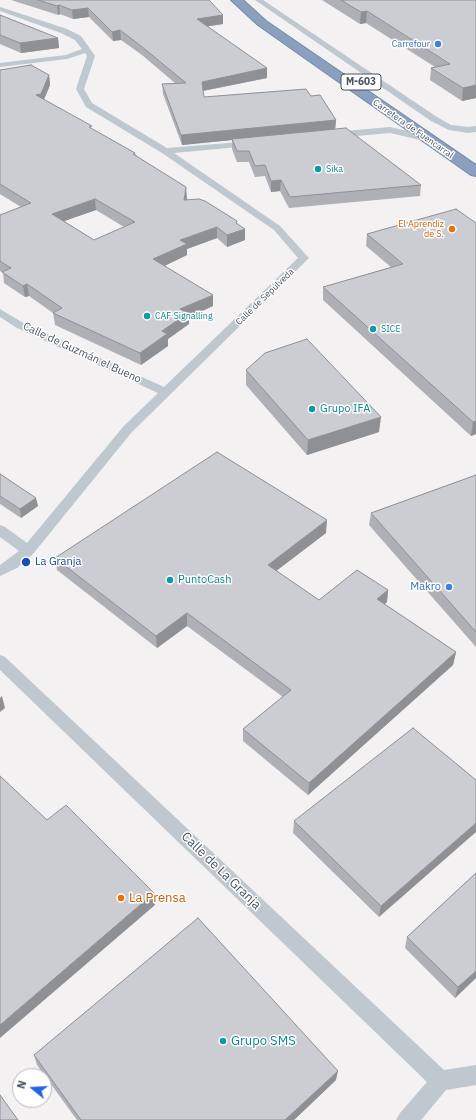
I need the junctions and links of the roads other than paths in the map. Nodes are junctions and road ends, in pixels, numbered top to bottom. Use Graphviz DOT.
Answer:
graph roads {
  1 [pos="236,0"];
  2 [pos="248,0"];
  3 [pos="258,0"];
  4 [pos="0,9"];
  5 [pos="88,50"];
  6 [pos="67,57"];
  7 [pos="90,60"];
  8 [pos="0,65"];
  9 [pos="476,129"];
  10 [pos="328,136"];
  11 [pos="425,138"];
  12 [pos="258,142"];
  13 [pos="165,151"];
  14 [pos="476,160"];
  15 [pos="476,172"];
  16 [pos="0,312"];
  17 [pos="165,392"];
  18 [pos="0,530"];
  19 [pos="28,551"];
  20 [pos="6,568"];
  21 [pos="0,582"];
  22 [pos="0,661"];
  23 [pos="476,1075"];
  24 [pos="441,1081"];
  25 [pos="407,1120"];
  1 -- 11 [label="highway, Carretera de Fuencarral / M-603"];
  2 -- 14 [label="highway, Carretera de Fuencarral / M-603"];
  3 -- 9 [label="street"];
  4 -- 5 [label="street"];
  5 -- 6 [label="street"];
  5 -- 7 [label="street"];
  6 -- 7 [label="street"];
  6 -- 8 [label="street"];
  7 -- 13 [label="street, Calle de Sepúlveda"];
  10 -- 11 [label="street"];
  11 -- 15 [label="highway, Carretera de Fuencarral / M-603"];
  12 -- 13 [label="street"];
  13 -- 17 [label="street, Calle de Sepúlveda"];
  16 -- 17 [label="street, Calle de Guzmán el Bueno"];
  17 -- 19 [label="street, Calle de Sepúlveda"];
  18 -- 19 [label="street"];
  19 -- 20 [label="street, Calle de Sepúlveda"];
  20 -- 21 [label="street, Calle de Sepúlveda"];
  22 -- 24 [label="street, Calle de La Granja"];
  23 -- 24 [label="street"];
  24 -- 25 [label="street"];
}
